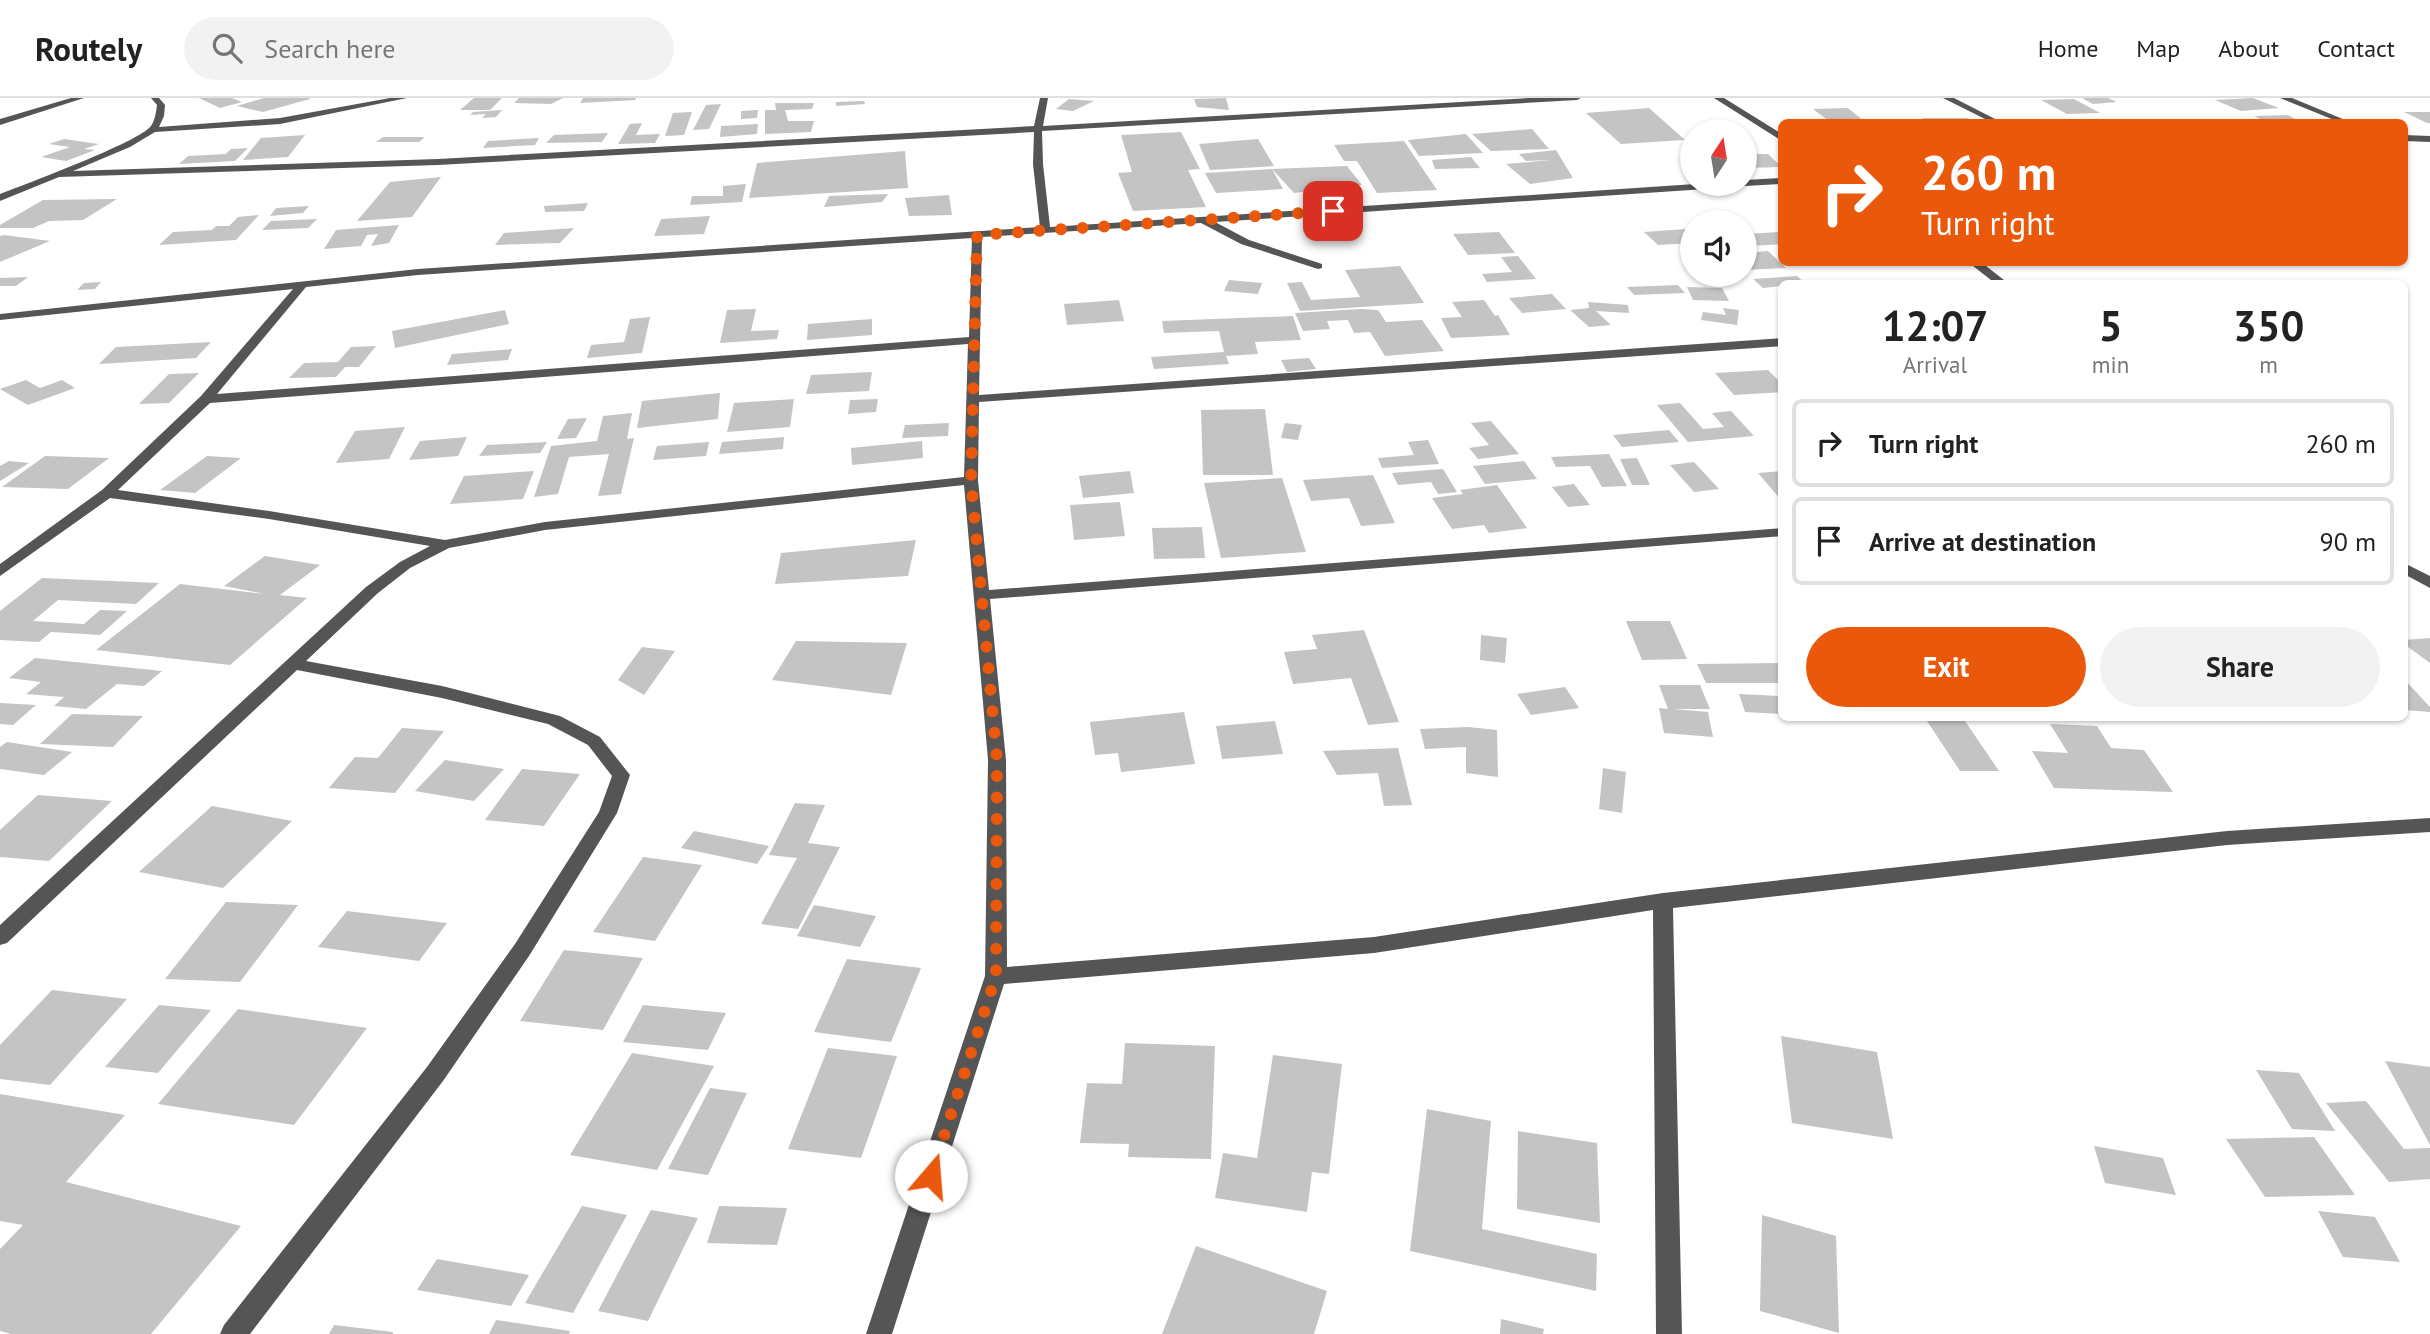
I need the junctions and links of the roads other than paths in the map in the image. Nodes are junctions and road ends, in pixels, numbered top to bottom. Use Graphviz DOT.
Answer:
graph roads {
  1 [pos="80,98"];
  2 [pos="155,98"];
  3 [pos="403,98"];
  4 [pos="1044,98"];
  5 [pos="1577,98"];
  6 [pos="1718,98"];
  7 [pos="1947,98"];
  8 [pos="2284,98"];
  9 [pos="1991,119"];
  10 [pos="2338,119"];
  11 [pos="0,122"];
  12 [pos="1039,129"];
  13 [pos="153,130"];
  14 [pos="1778,136"];
  15 [pos="2408,138"];
  16 [pos="2430,139"];
  17 [pos="57,174"];
  18 [pos="1778,181"];
  19 [pos="1757,182"];
  20 [pos="1680,188"];
  21 [pos="0,198"];
  22 [pos="1204,220"];
  23 [pos="1046,231"];
  24 [pos="977,235"];
  25 [pos="1318,266"];
  26 [pos="1979,266"];
  27 [pos="1998,280"];
  28 [pos="304,283"];
  29 [pos="0,317"];
  30 [pos="975,340"];
  31 [pos="1778,342"];
  32 [pos="206,399"];
  33 [pos="972,400"];
  34 [pos="971,481"];
  35 [pos="107,494"];
  36 [pos="1778,533"];
  37 [pos="445,544"];
  38 [pos="2408,569"];
  39 [pos="0,571"];
  40 [pos="2430,583"];
  41 [pos="981,595"];
  42 [pos="294,664"];
  43 [pos="2430,825"];
  44 [pos="1663,901"];
  45 [pos="0,937"];
  46 [pos="996,976"];
  47 [pos="233,1334"];
  48 [pos="879,1334"];
  49 [pos="1669,1334"];
  1 -- 11 [label="street"];
  2 -- 13 [label="street"];
  3 -- 13 [label="street"];
  4 -- 12 [label="street"];
  5 -- 12 [label="street"];
  6 -- 14 [label="street"];
  7 -- 9 [label="street"];
  8 -- 10 [label="street"];
  12 -- 17 [label="street"];
  12 -- 23 [label="street"];
  13 -- 17 [label="street"];
  15 -- 16 [label="street"];
  17 -- 21 [label="street"];
  18 -- 19 [label="street"];
  20 -- 22 [label="street"];
  22 -- 23 [label="street"];
  22 -- 25 [label="street"];
  23 -- 24 [label="street"];
  24 -- 28 [label="street"];
  24 -- 30 [label="street"];
  26 -- 27 [label="street"];
  28 -- 29 [label="street"];
  28 -- 32 [label="street"];
  30 -- 32 [label="street"];
  30 -- 33 [label="street"];
  31 -- 33 [label="street"];
  32 -- 35 [label="street"];
  33 -- 34 [label="street"];
  34 -- 37 [label="street"];
  34 -- 41 [label="street"];
  35 -- 37 [label="street"];
  35 -- 39 [label="street"];
  36 -- 41 [label="street"];
  37 -- 42 [label="street"];
  38 -- 40 [label="street"];
  41 -- 46 [label="street"];
  42 -- 45 [label="street"];
  42 -- 47 [label="street"];
  43 -- 44 [label="street"];
  44 -- 46 [label="street"];
  44 -- 49 [label="street"];
  46 -- 48 [label="street"];
}
